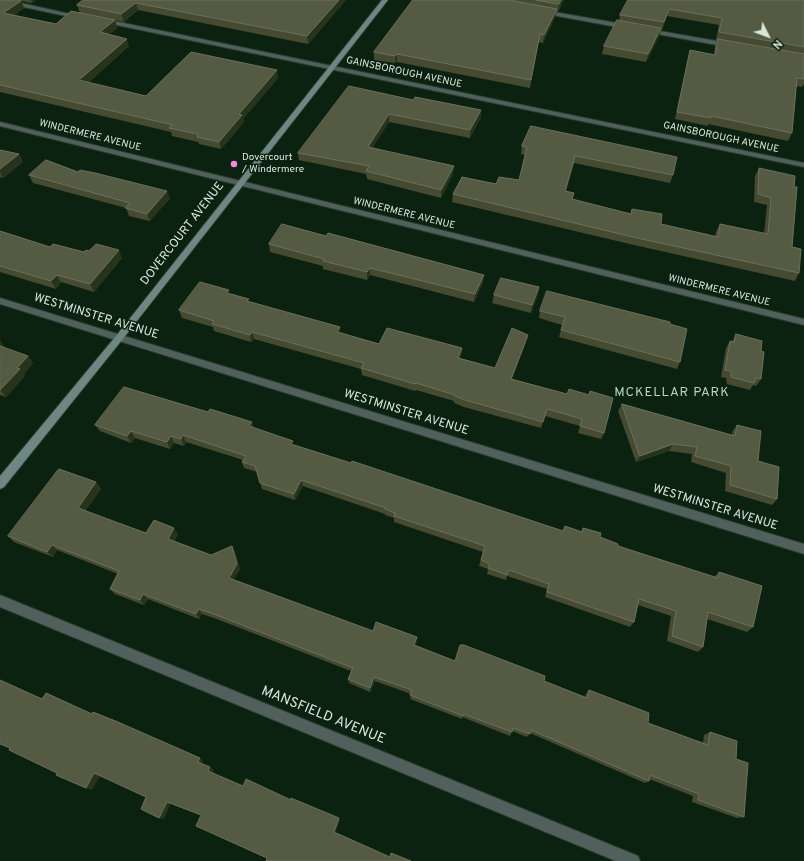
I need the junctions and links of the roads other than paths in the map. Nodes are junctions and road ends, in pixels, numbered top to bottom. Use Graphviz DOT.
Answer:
graph roads {
  1 [pos="0,0"];
  2 [pos="385,0"];
  3 [pos="537,11"];
  4 [pos="84,17"];
  5 [pos="100,21"];
  6 [pos="631,28"];
  7 [pos="639,29"];
  8 [pos="733,46"];
  9 [pos="330,68"];
  10 [pos="0,124"];
  11 [pos="804,165"];
  12 [pos="239,183"];
  13 [pos="0,301"];
  14 [pos="804,322"];
  15 [pos="119,338"];
  16 [pos="0,484"];
  17 [pos="804,549"];
  18 [pos="0,601"];
  19 [pos="633,861"];
  1 -- 4 [label="street"];
  2 -- 9 [label="street, DOVERCOURT AVENUE"];
  3 -- 6 [label="street"];
  5 -- 9 [label="street, GAINSBOROUGH AVENUE"];
  7 -- 8 [label="street"];
  9 -- 11 [label="street, GAINSBOROUGH AVENUE"];
  9 -- 12 [label="street, DOVERCOURT AVENUE"];
  10 -- 12 [label="street, WINDERMERE AVENUE"];
  12 -- 14 [label="street, WINDERMERE AVENUE"];
  12 -- 15 [label="street, DOVERCOURT AVENUE"];
  13 -- 15 [label="street, WESTMINSTER AVENUE"];
  15 -- 16 [label="street, DOVERCOURT AVENUE"];
  15 -- 17 [label="street, WESTMINSTER AVENUE"];
  18 -- 19 [label="street, MANSFIELD AVENUE"];
}
